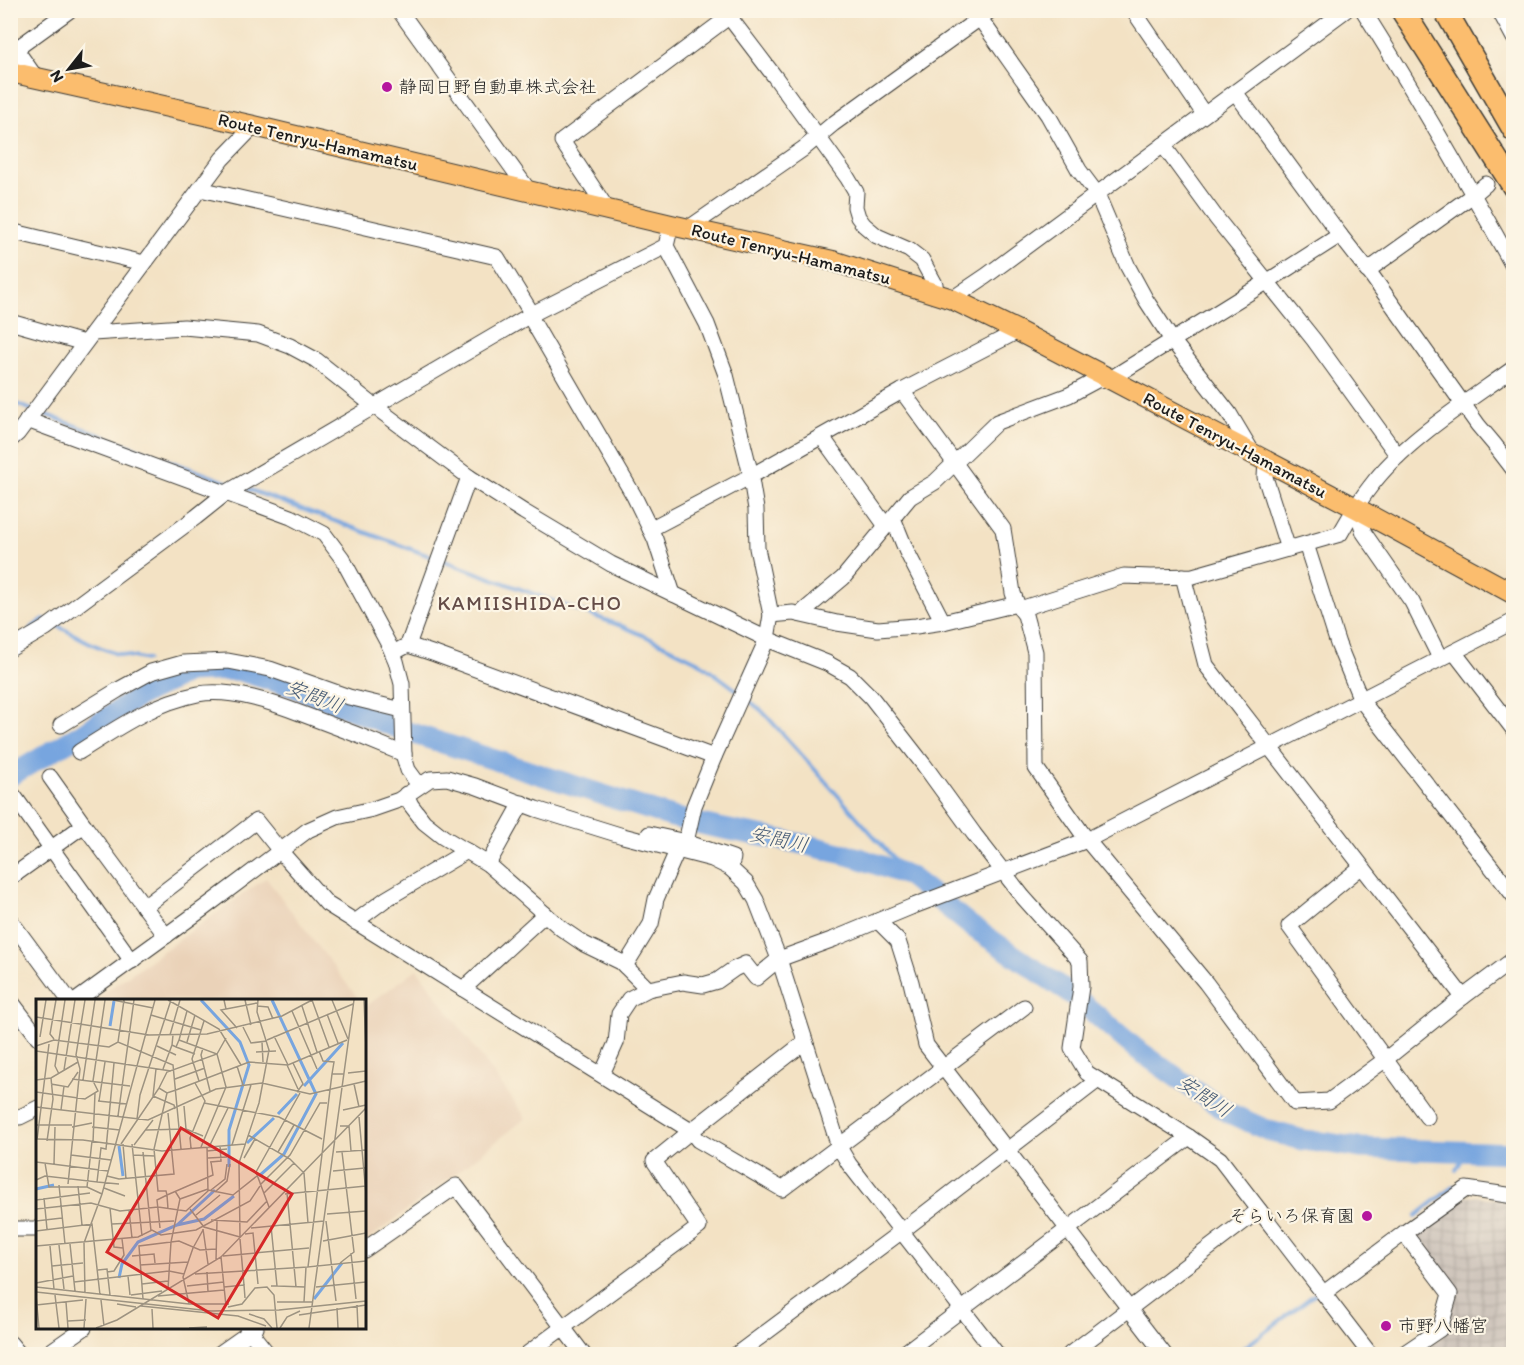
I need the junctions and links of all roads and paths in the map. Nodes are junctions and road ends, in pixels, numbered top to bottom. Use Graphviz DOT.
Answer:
graph roads {
  1 [pos="70,10"];
  2 [pos="1133,10"];
  3 [pos="1346,10"];
  4 [pos="1363,10"];
  5 [pos="1402,10"];
  6 [pos="1414,10"];
  7 [pos="1445,10"];
  8 [pos="1499,10"];
  9 [pos="403,12"];
  10 [pos="730,13"];
  11 [pos="981,13"];
  12 [pos="1514,38"];
  13 [pos="13,45"];
  14 [pos="10,72"];
  15 [pos="36,78"];
  16 [pos="1235,92"];
  17 [pos="1204,114"];
  18 [pos="254,126"];
  19 [pos="1514,130"];
  20 [pos="818,137"];
  21 [pos="1163,145"];
  22 [pos="1486,184"];
  23 [pos="1514,187"];
  24 [pos="200,189"];
  25 [pos="529,191"];
  26 [pos="1097,194"];
  27 [pos="1473,195"];
  28 [pos="608,209"];
  29 [pos="680,226"];
  30 [pos="10,231"];
  31 [pos="1340,235"];
  32 [pos="666,246"];
  33 [pos="144,263"];
  34 [pos="1514,268"];
  35 [pos="1367,271"];
  36 [pos="1266,282"];
  37 [pos="944,296"];
  38 [pos="532,314"];
  39 [pos="10,322"];
  40 [pos="1018,331"];
  41 [pos="89,338"];
  42 [pos="1172,340"];
  43 [pos="1514,368"];
  44 [pos="1110,379"];
  45 [pos="902,391"];
  46 [pos="1464,404"];
  47 [pos="374,406"];
  48 [pos="28,418"];
  49 [pos="822,437"];
  50 [pos="10,440"];
  51 [pos="1398,456"];
  52 [pos="1260,458"];
  53 [pos="955,464"];
  54 [pos="1514,470"];
  55 [pos="751,476"];
  56 [pos="469,477"];
  57 [pos="228,492"];
  58 [pos="1356,508"];
  59 [pos="890,522"];
  60 [pos="650,529"];
  61 [pos="1306,544"];
  62 [pos="1288,549"];
  63 [pos="1183,576"];
  64 [pos="674,594"];
  65 [pos="1514,594"];
  66 [pos="1018,606"];
  67 [pos="800,614"];
  68 [pos="771,615"];
  69 [pos="1514,621"];
  70 [pos="943,622"];
  71 [pos="767,639"];
  72 [pos="408,645"];
  73 [pos="10,649"];
  74 [pos="393,653"];
  75 [pos="1447,655"];
  76 [pos="1361,700"];
  77 [pos="402,711"];
  78 [pos="61,725"];
  79 [pos="1514,729"];
  80 [pos="1269,747"];
  81 [pos="79,752"];
  82 [pos="404,753"];
  83 [pos="714,757"];
  84 [pos="50,777"];
  85 [pos="420,785"];
  86 [pos="406,794"];
  87 [pos="14,796"];
  88 [pos="522,803"];
  89 [pos="84,825"];
  90 [pos="1088,840"];
  91 [pos="683,844"];
  92 [pos="51,849"];
  93 [pos="467,851"];
  94 [pos="281,852"];
  95 [pos="488,864"];
  96 [pos="1361,867"];
  97 [pos="1004,873"];
  98 [pos="10,878"];
  99 [pos="1514,896"];
  100 [pos="144,907"];
  101 [pos="545,914"];
  102 [pos="10,920"];
  103 [pos="878,921"];
  104 [pos="355,922"];
  105 [pos="166,936"];
  106 [pos="779,959"];
  107 [pos="1514,959"];
  108 [pos="132,961"];
  109 [pos="625,966"];
  110 [pos="463,988"];
  111 [pos="648,989"];
  112 [pos="1463,997"];
  113 [pos="68,999"];
  114 [pos="78,999"];
  115 [pos="10,1000"];
  116 [pos="1024,1007"];
  117 [pos="16,1016"];
  118 [pos="36,1032"];
  119 [pos="805,1042"];
  120 [pos="1386,1059"];
  121 [pos="944,1067"];
  122 [pos="602,1074"];
  123 [pos="1098,1080"];
  124 [pos="36,1109"];
  125 [pos="1427,1117"];
  126 [pos="10,1118"];
  127 [pos="691,1131"];
  128 [pos="1189,1137"];
  129 [pos="839,1147"];
  130 [pos="1008,1149"];
  131 [pos="1514,1196"];
  132 [pos="1259,1210"];
  133 [pos="1068,1228"];
  134 [pos="10,1229"];
  135 [pos="36,1229"];
  136 [pos="902,1231"];
  137 [pos="1404,1233"];
  138 [pos="366,1249"];
  139 [pos="1324,1293"];
  140 [pos="1130,1309"];
  141 [pos="962,1310"];
  142 [pos="563,1328"];
  143 [pos="83,1329"];
  144 [pos="251,1329"];
  145 [pos="10,1343"];
  146 [pos="19,1354"];
  147 [pos="47,1354"];
  148 [pos="219,1354"];
  149 [pos="268,1354"];
  150 [pos="527,1354"];
  151 [pos="583,1354"];
  152 [pos="737,1354"];
  153 [pos="903,1354"];
  154 [pos="997,1354"];
  155 [pos="1070,1354"];
  156 [pos="1164,1354"];
  157 [pos="1370,1354"];
  158 [pos="1403,1354"];
  1 -- 13 [label="street"];
  2 -- 17 [label="street"];
  3 -- 16 [label="street"];
  4 -- 27 [label="street"];
  5 -- 23 [label="highway"];
  6 -- 23 [label="highway"];
  7 -- 19 [label="highway"];
  8 -- 12 [label="street"];
  9 -- 25 [label="street"];
  10 -- 20 [label="street"];
  10 -- 28 [label="street"];
  11 -- 20 [label="street"];
  11 -- 26 [label="street"];
  13 -- 15 [label="street"];
  14 -- 15 [label="main road, Route Tenryu-Hamamatsu"];
  15 -- 18 [label="main road, Route Tenryu-Hamamatsu"];
  16 -- 17 [label="street"];
  16 -- 31 [label="street"];
  17 -- 21 [label="street"];
  18 -- 24 [label="street"];
  18 -- 25 [label="main road, Route Tenryu-Hamamatsu"];
  20 -- 29 [label="street"];
  20 -- 37 [label="street"];
  21 -- 26 [label="street"];
  21 -- 36 [label="street"];
  22 -- 27 [label="street"];
  24 -- 33 [label="street"];
  24 -- 38 [label="street"];
  25 -- 28 [label="main road, Route Tenryu-Hamamatsu"];
  26 -- 37 [label="street"];
  26 -- 42 [label="street"];
  27 -- 34 [label="street"];
  27 -- 35 [label="street"];
  28 -- 29 [label="main road, Route Tenryu-Hamamatsu"];
  29 -- 32 [label="street"];
  29 -- 37 [label="main road, Route Tenryu-Hamamatsu"];
  30 -- 33 [label="street"];
  31 -- 35 [label="street"];
  31 -- 36 [label="street"];
  32 -- 38 [label="street"];
  32 -- 55 [label="street"];
  33 -- 41 [label="street"];
  35 -- 46 [label="street"];
  36 -- 42 [label="street"];
  36 -- 51 [label="street"];
  37 -- 40 [label="main road, Route Tenryu-Hamamatsu"];
  38 -- 47 [label="street"];
  38 -- 60 [label="street"];
  39 -- 41 [label="street"];
  40 -- 44 [label="main road, Route Tenryu-Hamamatsu"];
  40 -- 45 [label="street"];
  41 -- 47 [label="street"];
  41 -- 48 [label="street"];
  42 -- 44 [label="street"];
  42 -- 52 [label="street"];
  43 -- 46 [label="street"];
  44 -- 52 [label="main road, Route Tenryu-Hamamatsu"];
  44 -- 53 [label="street"];
  45 -- 49 [label="street"];
  45 -- 53 [label="street"];
  46 -- 51 [label="street"];
  46 -- 54 [label="street"];
  47 -- 56 [label="street"];
  47 -- 57 [label="street"];
  48 -- 50 [label="street"];
  48 -- 57 [label="street"];
  49 -- 55 [label="street"];
  49 -- 59 [label="street"];
  51 -- 58 [label="street"];
  52 -- 58 [label="main road, Route Tenryu-Hamamatsu"];
  52 -- 62 [label="street"];
  53 -- 59 [label="street"];
  53 -- 66 [label="street"];
  55 -- 60 [label="street"];
  55 -- 68 [label="street"];
  56 -- 64 [label="street"];
  56 -- 72 [label="street"];
  57 -- 73 [label="street"];
  57 -- 74 [label="street"];
  58 -- 61 [label="street"];
  58 -- 65 [label="main road, Route Tenryu-Hamamatsu"];
  58 -- 75 [label="street"];
  59 -- 67 [label="street"];
  59 -- 70 [label="street"];
  60 -- 64 [label="street"];
  61 -- 62 [label="street"];
  61 -- 76 [label="street"];
  62 -- 63 [label="street"];
  63 -- 66 [label="street"];
  63 -- 80 [label="street"];
  64 -- 71 [label="street"];
  66 -- 70 [label="street"];
  66 -- 90 [label="street"];
  67 -- 68 [label="street"];
  67 -- 70 [label="street"];
  68 -- 71 [label="street"];
  69 -- 75 [label="street"];
  71 -- 83 [label="street"];
  71 -- 97 [label="street"];
  72 -- 74 [label="street"];
  72 -- 83 [label="street"];
  74 -- 77 [label="street"];
  75 -- 76 [label="street"];
  75 -- 79 [label="street"];
  76 -- 80 [label="street"];
  76 -- 99 [label="street"];
  77 -- 78 [label="street"];
  77 -- 82 [label="street"];
  80 -- 90 [label="street"];
  80 -- 96 [label="street"];
  81 -- 82 [label="street"];
  82 -- 85 [label="street"];
  83 -- 91 [label="street"];
  84 -- 89 [label="street"];
  85 -- 86 [label="street"];
  85 -- 88 [label="street"];
  86 -- 93 [label="street"];
  86 -- 94 [label="street"];
  87 -- 92 [label="street"];
  88 -- 91 [label="street"];
  88 -- 95 [label="street"];
  89 -- 92 [label="street"];
  89 -- 100 [label="street"];
  90 -- 97 [label="street"];
  90 -- 120 [label="street"];
  91 -- 106 [label="street"];
  91 -- 109 [label="street"];
  92 -- 98 [label="street"];
  92 -- 108 [label="street"];
  93 -- 95 [label="street"];
  93 -- 104 [label="street"];
  94 -- 100 [label="street"];
  94 -- 104 [label="street"];
  94 -- 105 [label="street"];
  95 -- 101 [label="street"];
  96 -- 112 [label="street"];
  96 -- 120 [label="street"];
  97 -- 103 [label="street"];
  97 -- 123 [label="street"];
  100 -- 105 [label="street"];
  101 -- 109 [label="street"];
  101 -- 110 [label="street"];
  102 -- 113 [label="street"];
  103 -- 106 [label="street"];
  103 -- 121 [label="street"];
  104 -- 110 [label="street"];
  105 -- 108 [label="street"];
  106 -- 111 [label="street"];
  106 -- 119 [label="street"];
  107 -- 112 [label="street"];
  108 -- 114 [label="street"];
  109 -- 111 [label="street"];
  110 -- 122 [label="street"];
  111 -- 122 [label="street"];
  112 -- 120 [label="street"];
  115 -- 117 [label="street"];
  116 -- 121 [label="street"];
  117 -- 118 [label="street"];
  119 -- 127 [label="street"];
  119 -- 129 [label="street"];
  120 -- 125 [label="street"];
  121 -- 129 [label="street"];
  121 -- 130 [label="street"];
  122 -- 127 [label="street"];
  123 -- 128 [label="street"];
  123 -- 130 [label="street"];
  124 -- 126 [label="street"];
  127 -- 129 [label="street"];
  127 -- 142 [label="street"];
  128 -- 132 [label="street"];
  128 -- 133 [label="street"];
  129 -- 136 [label="street"];
  130 -- 133 [label="street"];
  130 -- 136 [label="street"];
  131 -- 137 [label="street"];
  132 -- 139 [label="street"];
  132 -- 140 [label="street"];
  133 -- 140 [label="street"];
  133 -- 141 [label="street"];
  134 -- 135 [label="street"];
  136 -- 141 [label="street"];
  136 -- 152 [label="street"];
  137 -- 139 [label="street"];
  137 -- 158 [label="street"];
  138 -- 142 [label="street"];
  139 -- 157 [label="street"];
  140 -- 155 [label="street"];
  140 -- 156 [label="street"];
  141 -- 153 [label="street"];
  141 -- 154 [label="street"];
  142 -- 150 [label="street"];
  142 -- 151 [label="street"];
  143 -- 147 [label="street"];
  144 -- 148 [label="street"];
  144 -- 149 [label="street"];
  145 -- 146 [label="street"];
}
